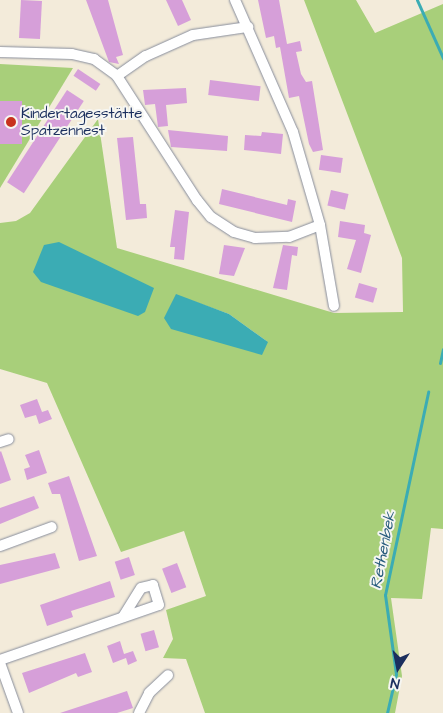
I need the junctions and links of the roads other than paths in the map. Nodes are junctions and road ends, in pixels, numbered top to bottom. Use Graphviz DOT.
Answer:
graph roads {
  1 [pos="235,0"];
  2 [pos="248,27"];
  3 [pos="0,52"];
  4 [pos="117,76"];
  5 [pos="320,225"];
  6 [pos="334,306"];
  7 [pos="52,527"];
  8 [pos="0,546"];
  9 [pos="123,617"];
  10 [pos="0,661"];
  11 [pos="168,675"];
  12 [pos="18,713"];
  13 [pos="139,713"];
  1 -- 2 [label="street"];
  2 -- 4 [label="street"];
  2 -- 5 [label="street"];
  3 -- 4 [label="street"];
  4 -- 5 [label="street"];
  5 -- 6 [label="street"];
  7 -- 8 [label="street"];
  9 -- 10 [label="street"];
  10 -- 12 [label="street"];
  11 -- 13 [label="street"];
}
